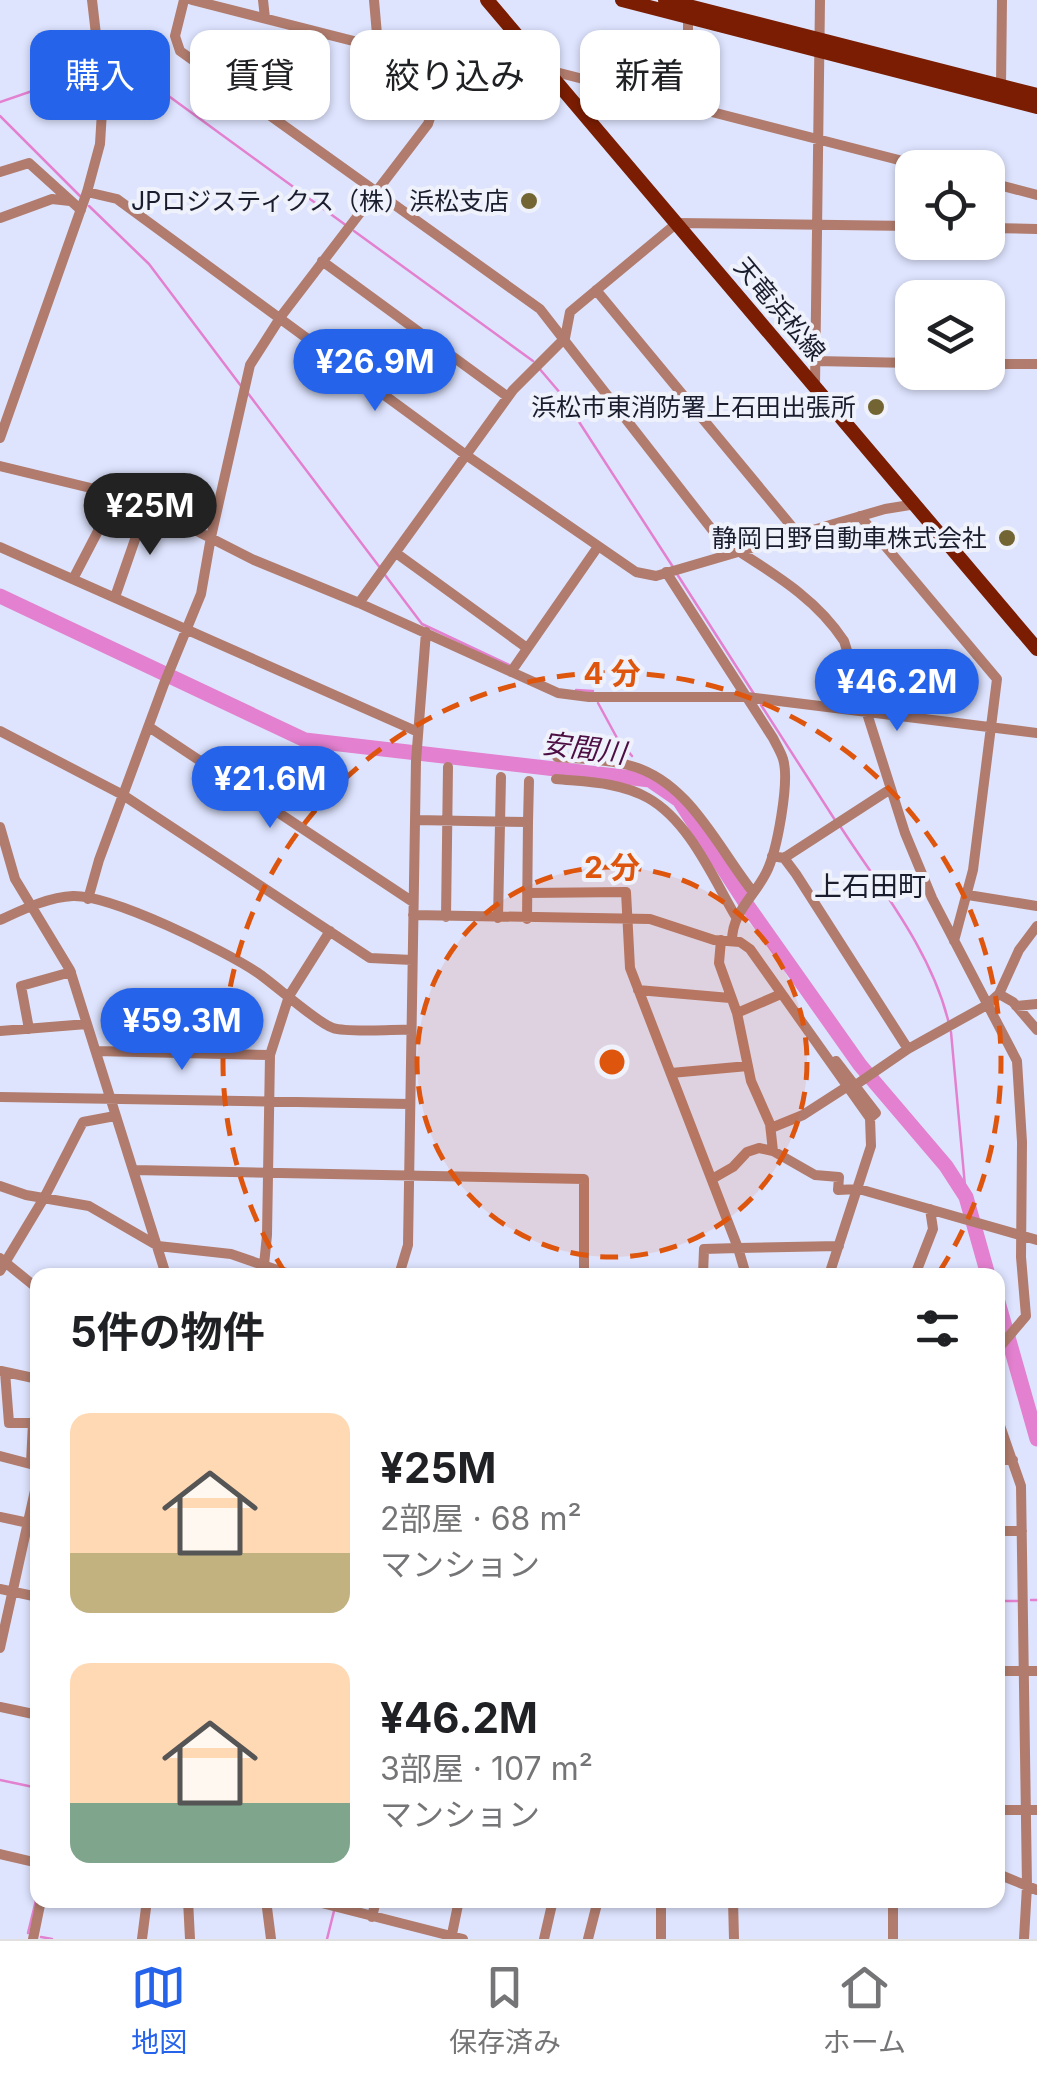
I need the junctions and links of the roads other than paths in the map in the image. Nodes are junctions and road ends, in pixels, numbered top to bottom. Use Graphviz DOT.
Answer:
graph roads {
  1 [pos="92,0"];
  2 [pos="184,0"];
  3 [pos="192,0"];
  4 [pos="263,0"];
  5 [pos="374,0"];
  6 [pos="488,0"];
  7 [pos="622,0"];
  8 [pos="666,0"];
  9 [pos="820,0"];
  10 [pos="1002,0"];
  11 [pos="689,8"];
  12 [pos="264,18"];
  13 [pos="377,30"];
  14 [pos="514,30"];
  15 [pos="350,39"];
  16 [pos="820,45"];
  17 [pos="560,84"];
  18 [pos="1002,86"];
  19 [pos="1037,95"];
  20 [pos="1037,108"];
  21 [pos="720,114"];
  22 [pos="429,120"];
  23 [pos="818,139"];
  24 [pos="895,159"];
  25 [pos="0,172"];
  26 [pos="1005,187"];
  27 [pos="377,190"];
  28 [pos="1037,195"];
  29 [pos="70,200"];
  30 [pos="84,201"];
  31 [pos="0,218"];
  32 [pos="677,222"];
  33 [pos="817,224"];
  34 [pos="895,226"];
  35 [pos="1005,228"];
  36 [pos="1037,229"];
  37 [pos="322,261"];
  38 [pos="596,290"];
  39 [pos="280,322"];
  40 [pos="566,338"];
  41 [pos="816,361"];
  42 [pos="895,363"];
  43 [pos="1005,364"];
  44 [pos="1037,364"];
  45 [pos="815,386"];
  46 [pos="508,397"];
  47 [pos="0,438"];
  48 [pos="466,456"];
  49 [pos="0,466"];
  50 [pos="102,490"];
  51 [pos="916,504"];
  52 [pos="147,505"];
  53 [pos="860,516"];
  54 [pos="798,534"];
  55 [pos="211,536"];
  56 [pos="0,547"];
  57 [pos="596,548"];
  58 [pos="396,553"];
  59 [pos="735,553"];
  60 [pos="672,571"];
  61 [pos="72,579"];
  62 [pos="115,597"];
  63 [pos="359,603"];
  64 [pos="186,628"];
  65 [pos="426,632"];
  66 [pos="526,648"];
  67 [pos="1037,649"];
  68 [pos="510,672"];
  69 [pos="753,698"];
  70 [pos="866,710"];
  71 [pos="992,726"];
  72 [pos="149,727"];
  73 [pos="0,732"];
  74 [pos="1037,734"];
  75 [pos="418,737"];
  76 [pos="558,756"];
  77 [pos="448,767"];
  78 [pos="501,776"];
  79 [pos="556,779"];
  80 [pos="529,781"];
  81 [pos="889,790"];
  82 [pos="124,795"];
  83 [pos="415,820"];
  84 [pos="448,820"];
  85 [pos="500,822"];
  86 [pos="528,822"];
  87 [pos="0,827"];
  88 [pos="3,851"];
  89 [pos="778,857"];
  90 [pos="753,892"];
  91 [pos="527,893"];
  92 [pos="968,895"];
  93 [pos="88,899"];
  94 [pos="414,902"];
  95 [pos="30,906"];
  96 [pos="1037,906"];
  97 [pos="413,916"];
  98 [pos="736,916"];
  99 [pos="446,917"];
  100 [pos="498,918"];
  101 [pos="527,919"];
  102 [pos="0,920"];
  103 [pos="626,920"];
  104 [pos="1037,926"];
  105 [pos="330,931"];
  106 [pos="726,941"];
  107 [pos="954,941"];
  108 [pos="412,960"];
  109 [pos="71,972"];
  110 [pos="638,990"];
  111 [pos="782,994"];
  112 [pos="999,994"];
  113 [pos="289,996"];
  114 [pos="730,998"];
  115 [pos="1037,1004"];
  116 [pos="987,1005"];
  117 [pos="1016,1006"];
  118 [pos="737,1014"];
  119 [pos="87,1024"];
  120 [pos="30,1029"];
  121 [pos="410,1030"];
  122 [pos="1037,1030"];
  123 [pos="0,1031"];
  124 [pos="908,1049"];
  125 [pos="96,1051"];
  126 [pos="270,1055"];
  127 [pos="748,1066"];
  128 [pos="671,1072"];
  129 [pos="854,1084"];
  130 [pos="0,1097"];
  131 [pos="110,1098"];
  132 [pos="270,1102"];
  133 [pos="410,1104"];
  134 [pos="115,1116"];
  135 [pos="770,1128"];
  136 [pos="773,1150"];
  137 [pos="133,1170"];
  138 [pos="268,1173"];
  139 [pos="408,1174"];
  140 [pos="712,1179"];
  141 [pos="0,1186"];
  142 [pos="859,1188"];
  143 [pos="44,1198"];
  144 [pos="930,1209"];
  145 [pos="1021,1236"];
  146 [pos="1037,1240"];
  147 [pos="158,1246"];
  148 [pos="839,1246"];
  149 [pos="738,1248"];
  150 [pos="1,1267"];
  151 [pos="164,1268"];
  152 [pos="258,1268"];
  153 [pos="264,1268"];
  154 [pos="401,1268"];
  155 [pos="584,1268"];
  156 [pos="704,1268"];
  157 [pos="744,1268"];
  158 [pos="831,1268"];
  159 [pos="918,1268"];
  160 [pos="30,1284"];
  161 [pos="1005,1343"];
  162 [pos="2,1371"];
  163 [pos="30,1377"];
  164 [pos="30,1422"];
  165 [pos="1005,1439"];
  166 [pos="0,1456"];
  167 [pos="1005,1460"];
  168 [pos="1013,1460"];
  169 [pos="30,1464"];
  170 [pos="0,1517"];
  171 [pos="30,1524"];
  172 [pos="1022,1530"];
  173 [pos="30,1531"];
  174 [pos="1005,1531"];
  175 [pos="0,1588"];
  176 [pos="12,1591"];
  177 [pos="30,1595"];
  178 [pos="1023,1604"];
  179 [pos="1037,1604"];
  180 [pos="0,1648"];
  181 [pos="1005,1671"];
  182 [pos="1023,1671"];
  183 [pos="1037,1672"];
  184 [pos="0,1707"];
  185 [pos="30,1713"];
  186 [pos="1005,1810"];
  187 [pos="1031,1810"];
  188 [pos="0,1854"];
  189 [pos="30,1860"];
  190 [pos="1005,1877"];
  191 [pos="1032,1888"];
  192 [pos="40,1908"];
  193 [pos="147,1908"];
  194 [pos="188,1908"];
  195 [pos="267,1908"];
  196 [pos="339,1908"];
  197 [pos="374,1908"];
  198 [pos="458,1908"];
  199 [pos="551,1908"];
  200 [pos="596,1908"];
  201 [pos="661,1908"];
  202 [pos="733,1908"];
  203 [pos="893,1908"];
  204 [pos="372,1917"];
  205 [pos="455,1938"];
  206 [pos="34,1939"];
  207 [pos="142,1939"];
  208 [pos="190,1939"];
  209 [pos="271,1939"];
  210 [pos="544,1939"];
  211 [pos="588,1939"];
  212 [pos="661,1939"];
  213 [pos="734,1939"];
  214 [pos="893,1939"];
  215 [pos="1024,1939"];
  1 -- 30 [label="street"];
  2 -- 27 [label="street"];
  3 -- 12 [label="street"];
  4 -- 12 [label="street"];
  5 -- 13 [label="street"];
  6 -- 14 [label="main road, 天竜浜松線"];
  7 -- 11 [label="main road"];
  8 -- 11 [label="main road"];
  9 -- 16 [label="street"];
  10 -- 18 [label="street"];
  11 -- 16 [label="main road"];
  12 -- 15 [label="street"];
  16 -- 18 [label="main road"];
  16 -- 20 [label="main road"];
  16 -- 23 [label="street"];
  17 -- 32 [label="main road, 天竜浜松線"];
  18 -- 19 [label="main road"];
  21 -- 23 [label="street"];
  22 -- 27 [label="street"];
  23 -- 24 [label="street"];
  23 -- 33 [label="street"];
  25 -- 29 [label="street"];
  26 -- 28 [label="street"];
  27 -- 37 [label="street"];
  27 -- 40 [label="street"];
  29 -- 30 [label="street"];
  29 -- 31 [label="street"];
  30 -- 39 [label="street"];
  30 -- 47 [label="street"];
  32 -- 33 [label="street"];
  32 -- 38 [label="street"];
  32 -- 45 [label="main road, 天竜浜松線"];
  33 -- 34 [label="street"];
  33 -- 41 [label="street"];
  35 -- 36 [label="street"];
  37 -- 39 [label="street"];
  37 -- 46 [label="street"];
  38 -- 40 [label="street"];
  38 -- 54 [label="street"];
  39 -- 48 [label="street"];
  39 -- 55 [label="street"];
  40 -- 46 [label="street"];
  40 -- 59 [label="street"];
  41 -- 42 [label="street"];
  41 -- 45 [label="street"];
  43 -- 44 [label="street"];
  45 -- 51 [label="main road, 天竜浜松線"];
  46 -- 48 [label="street"];
  48 -- 57 [label="street"];
  48 -- 58 [label="street"];
  49 -- 50 [label="street"];
  50 -- 52 [label="street"];
  50 -- 61 [label="street"];
  51 -- 53 [label="street"];
  51 -- 67 [label="main road, 天竜浜松線"];
  52 -- 55 [label="street"];
  52 -- 62 [label="street"];
  53 -- 54 [label="street"];
  53 -- 71 [label="street"];
  54 -- 59 [label="street"];
  55 -- 63 [label="street"];
  55 -- 64 [label="street"];
  56 -- 61 [label="street"];
  57 -- 60 [label="street"];
  57 -- 66 [label="street"];
  58 -- 63 [label="street"];
  58 -- 66 [label="street"];
  59 -- 60 [label="street"];
  59 -- 70 [label="street"];
  60 -- 69 [label="street"];
  61 -- 62 [label="street"];
  62 -- 64 [label="street"];
  63 -- 65 [label="street"];
  64 -- 72 [label="street"];
  64 -- 75 [label="street"];
  65 -- 68 [label="street"];
  65 -- 75 [label="street"];
  66 -- 68 [label="street"];
  68 -- 69 [label="street"];
  69 -- 70 [label="street"];
  69 -- 89 [label="street"];
  70 -- 71 [label="street"];
  70 -- 81 [label="street"];
  71 -- 74 [label="street"];
  71 -- 92 [label="street"];
  72 -- 82 [label="street"];
  72 -- 94 [label="street"];
  73 -- 82 [label="street"];
  75 -- 83 [label="street"];
  76 -- 90 [label="street"];
  77 -- 84 [label="street"];
  78 -- 85 [label="street"];
  79 -- 98 [label="street"];
  80 -- 86 [label="street"];
  81 -- 89 [label="street"];
  81 -- 107 [label="street"];
  82 -- 93 [label="street"];
  82 -- 105 [label="street"];
  83 -- 84 [label="street"];
  83 -- 94 [label="street"];
  84 -- 85 [label="street"];
  84 -- 99 [label="street"];
  85 -- 86 [label="street"];
  85 -- 100 [label="street"];
  86 -- 91 [label="street"];
  87 -- 88 [label="street"];
  88 -- 95 [label="street"];
  89 -- 90 [label="street"];
  89 -- 124 [label="street"];
  90 -- 98 [label="street"];
  91 -- 101 [label="street"];
  91 -- 103 [label="street"];
  92 -- 96 [label="street"];
  92 -- 107 [label="street"];
  93 -- 95 [label="street"];
  93 -- 113 [label="street"];
  94 -- 97 [label="street"];
  95 -- 102 [label="street"];
  95 -- 109 [label="street"];
  97 -- 99 [label="street"];
  97 -- 108 [label="street"];
  98 -- 106 [label="street"];
  99 -- 100 [label="street"];
  100 -- 101 [label="street"];
  101 -- 103 [label="street"];
  103 -- 106 [label="street"];
  103 -- 110 [label="street"];
  104 -- 112 [label="street"];
  105 -- 108 [label="street"];
  105 -- 113 [label="street"];
  106 -- 111 [label="street"];
  106 -- 114 [label="street"];
  107 -- 116 [label="street"];
  108 -- 121 [label="street"];
  109 -- 119 [label="street"];
  109 -- 120 [label="street"];
  110 -- 114 [label="street"];
  110 -- 128 [label="street"];
  111 -- 118 [label="street"];
  111 -- 129 [label="street"];
  112 -- 116 [label="street"];
  112 -- 117 [label="street"];
  113 -- 121 [label="street"];
  113 -- 126 [label="street"];
  114 -- 118 [label="street"];
  115 -- 117 [label="street"];
  116 -- 124 [label="street"];
  116 -- 145 [label="street"];
  117 -- 122 [label="street"];
  118 -- 127 [label="street"];
  119 -- 120 [label="street"];
  119 -- 125 [label="street"];
  120 -- 123 [label="street"];
  121 -- 133 [label="street"];
  124 -- 129 [label="street"];
  125 -- 126 [label="street"];
  125 -- 131 [label="street"];
  126 -- 132 [label="street"];
  127 -- 128 [label="street"];
  127 -- 135 [label="street"];
  128 -- 140 [label="street"];
  129 -- 135 [label="street"];
  129 -- 142 [label="street"];
  130 -- 131 [label="street"];
  131 -- 132 [label="street"];
  131 -- 134 [label="street"];
  132 -- 133 [label="street"];
  132 -- 138 [label="street"];
  133 -- 139 [label="street"];
  134 -- 137 [label="street"];
  134 -- 143 [label="street"];
  135 -- 136 [label="street"];
  136 -- 140 [label="street"];
  136 -- 142 [label="street"];
  137 -- 138 [label="street"];
  137 -- 147 [label="street"];
  138 -- 139 [label="street"];
  138 -- 153 [label="street"];
  139 -- 154 [label="street"];
  139 -- 155 [label="street"];
  140 -- 149 [label="street"];
  141 -- 143 [label="street"];
  142 -- 144 [label="street"];
  142 -- 148 [label="street"];
  143 -- 147 [label="street"];
  143 -- 150 [label="street"];
  144 -- 145 [label="street"];
  144 -- 159 [label="street"];
  145 -- 146 [label="street"];
  145 -- 161 [label="street"];
  147 -- 151 [label="street"];
  147 -- 152 [label="street"];
  148 -- 149 [label="street"];
  148 -- 158 [label="street"];
  149 -- 156 [label="street"];
  149 -- 157 [label="street"];
  150 -- 160 [label="street"];
  162 -- 163 [label="street"];
  162 -- 164 [label="street"];
  165 -- 168 [label="street"];
  166 -- 169 [label="street"];
  167 -- 168 [label="street"];
  168 -- 172 [label="street"];
  170 -- 171 [label="street"];
  172 -- 174 [label="street"];
  172 -- 178 [label="street"];
  173 -- 176 [label="street"];
  175 -- 176 [label="street"];
  176 -- 177 [label="street"];
  176 -- 180 [label="street"];
  178 -- 179 [label="street"];
  178 -- 182 [label="street"];
  181 -- 182 [label="street"];
  182 -- 183 [label="street"];
  182 -- 187 [label="street"];
  184 -- 185 [label="street"];
  186 -- 187 [label="street"];
  187 -- 191 [label="street"];
  188 -- 189 [label="street"];
  190 -- 191 [label="street"];
  191 -- 215 [label="street"];
  192 -- 206 [label="street"];
  193 -- 207 [label="street"];
  194 -- 208 [label="street"];
  195 -- 209 [label="street"];
  196 -- 204 [label="street"];
  197 -- 204 [label="street"];
  198 -- 205 [label="street"];
  199 -- 210 [label="street"];
  200 -- 211 [label="street"];
  201 -- 212 [label="street"];
  202 -- 213 [label="street"];
  203 -- 214 [label="street"];
  204 -- 205 [label="street"];
}
